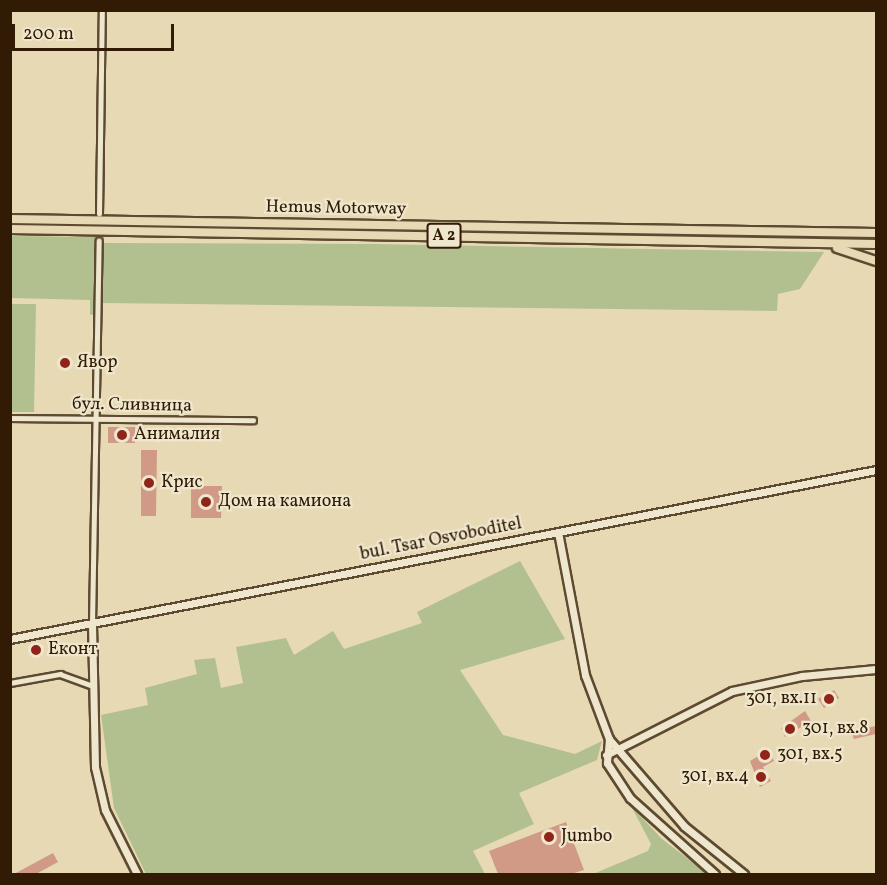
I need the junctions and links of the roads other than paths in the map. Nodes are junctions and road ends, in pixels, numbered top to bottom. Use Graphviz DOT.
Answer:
graph roads {
  1 [pos="102,10"];
  2 [pos="99,214"];
  3 [pos="10,219"];
  4 [pos="876,228"];
  5 [pos="10,229"];
  6 [pos="860,233"];
  7 [pos="876,233"];
  8 [pos="99,241"];
  9 [pos="760,242"];
  10 [pos="876,244"];
  11 [pos="876,261"];
  12 [pos="10,418"];
  13 [pos="95,419"];
  14 [pos="253,420"];
  15 [pos="876,470"];
  16 [pos="558,532"];
  17 [pos="92,624"];
  18 [pos="10,639"];
  19 [pos="876,669"];
  20 [pos="10,683"];
  21 [pos="91,685"];
  22 [pos="609,739"];
  23 [pos="619,747"];
  24 [pos="606,755"];
  25 [pos="137,874"];
  26 [pos="715,874"];
  27 [pos="744,874"];
  1 -- 2 [label="street"];
  3 -- 6 [label="highway, Hemus Motorway / A 2"];
  4 -- 6 [label="highway"];
  5 -- 9 [label="highway, Hemus Motorway / A 2"];
  6 -- 7 [label="highway, Hemus Motorway / A 2"];
  8 -- 13 [label="street"];
  9 -- 10 [label="highway, Hemus Motorway / A 2"];
  9 -- 11 [label="highway"];
  12 -- 13 [label="street, бул. Сливница"];
  13 -- 14 [label="street, бул. Сливница"];
  13 -- 17 [label="street"];
  15 -- 16 [label="street, bul. Tsar Osvoboditel"];
  16 -- 17 [label="street, bul. Tsar Osvoboditel"];
  16 -- 22 [label="street"];
  17 -- 18 [label="street, bul. Tsar Osvoboditel"];
  17 -- 21 [label="street"];
  19 -- 23 [label="street"];
  20 -- 21 [label="street"];
  21 -- 25 [label="street"];
  22 -- 23 [label="street"];
  22 -- 24 [label="street"];
  23 -- 24 [label="street"];
  23 -- 27 [label="street"];
  24 -- 26 [label="street"];
}
